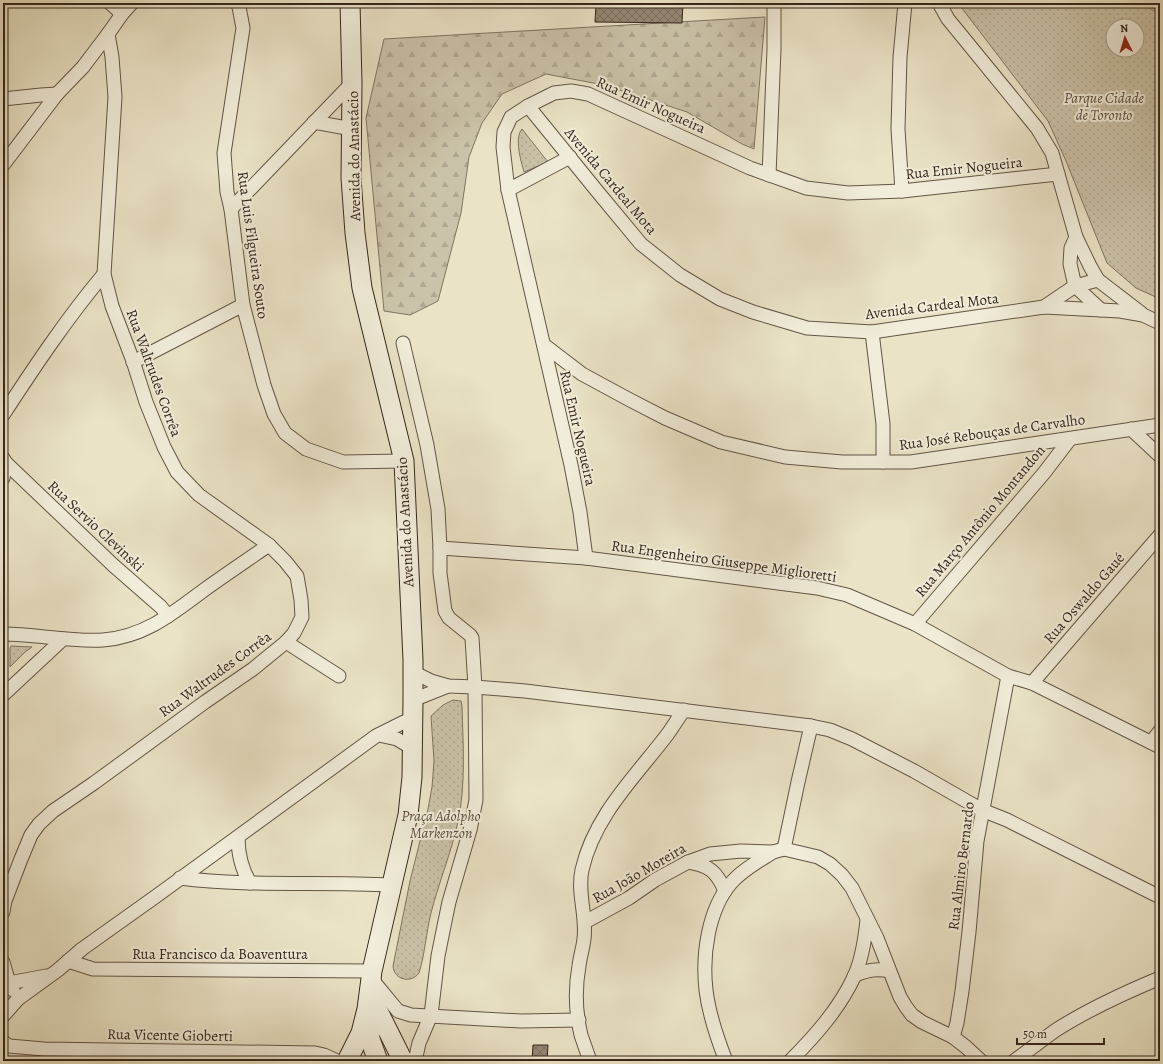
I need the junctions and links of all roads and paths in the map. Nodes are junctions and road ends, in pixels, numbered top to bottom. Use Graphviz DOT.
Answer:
graph roads {
  1 [pos="110,3"];
  2 [pos="132,3"];
  3 [pos="237,3"];
  4 [pos="350,3"];
  5 [pos="774,3"];
  6 [pos="905,3"];
  7 [pos="939,3"];
  8 [pos="122,14"];
  9 [pos="108,34"];
  10 [pos="352,83"];
  11 [pos="57,94"];
  12 [pos="3,99"];
  13 [pos="528,106"];
  14 [pos="314,122"];
  15 [pos="352,129"];
  16 [pos="570,158"];
  17 [pos="3,165"];
  18 [pos="1058,174"];
  19 [pos="768,175"];
  20 [pos="508,190"];
  21 [pos="902,191"];
  22 [pos="231,209"];
  23 [pos="1076,238"];
  24 [pos="104,274"];
  25 [pos="1098,280"];
  26 [pos="1075,286"];
  27 [pos="243,305"];
  28 [pos="1044,307"];
  29 [pos="1101,310"];
  30 [pos="1143,315"];
  31 [pos="1160,323"];
  32 [pos="872,332"];
  33 [pos="404,343"];
  34 [pos="544,345"];
  35 [pos="134,362"];
  36 [pos="3,414"];
  37 [pos="1160,425"];
  38 [pos="1131,429"];
  39 [pos="1070,439"];
  40 [pos="1160,456"];
  41 [pos="5,461"];
  42 [pos="404,461"];
  43 [pos="883,462"];
  44 [pos="3,478"];
  45 [pos="1160,535"];
  46 [pos="269,545"];
  47 [pos="440,548"];
  48 [pos="586,558"];
  49 [pos="168,616"];
  50 [pos="915,624"];
  51 [pos="3,634"];
  52 [pos="63,639"];
  53 [pos="286,642"];
  54 [pos="413,672"];
  55 [pos="339,676"];
  56 [pos="1008,676"];
  57 [pos="1032,683"];
  58 [pos="448,686"];
  59 [pos="475,686"];
  60 [pos="3,695"];
  61 [pos="413,700"];
  62 [pos="684,710"];
  63 [pos="413,721"];
  64 [pos="811,726"];
  65 [pos="1160,731"];
  66 [pos="379,735"];
  67 [pos="1155,745"];
  68 [pos="412,748"];
  69 [pos="982,810"];
  70 [pos="238,837"];
  71 [pos="779,851"];
  72 [pos="688,862"];
  73 [pos="180,878"];
  74 [pos="250,882"];
  75 [pos="392,885"];
  76 [pos="725,891"];
  77 [pos="1160,897"];
  78 [pos="3,911"];
  79 [pos="867,920"];
  80 [pos="585,922"];
  81 [pos="68,961"];
  82 [pos="3,962"];
  83 [pos="889,971"];
  84 [pos="50,976"];
  85 [pos="854,976"];
  86 [pos="1160,978"];
  87 [pos="371,979"];
  88 [pos="6,986"];
  89 [pos="18,999"];
  90 [pos="367,1009"];
  91 [pos="4,1013"];
  92 [pos="431,1015"];
  93 [pos="579,1020"];
  94 [pos="361,1033"];
  95 [pos="953,1037"];
  96 [pos="3,1042"];
  97 [pos="337,1061"];
  98 [pos="347,1061"];
  99 [pos="359,1061"];
  100 [pos="378,1061"];
  101 [pos="403,1061"];
  102 [pos="415,1061"];
  103 [pos="590,1061"];
  104 [pos="726,1061"];
  105 [pos="790,1061"];
  106 [pos="981,1061"];
  107 [pos="1014,1061"];
  1 -- 8 [label="street"];
  2 -- 8 [label="street"];
  3 -- 22 [label="street, Rua Luis Filgueira Souto"];
  4 -- 10 [label="main road, Avenida do Anastácio"];
  5 -- 19 [label="street"];
  6 -- 21 [label="street"];
  7 -- 18 [label="street"];
  8 -- 9 [label="street"];
  9 -- 11 [label="street"];
  9 -- 24 [label="street"];
  10 -- 14 [label="street"];
  10 -- 15 [label="main road, Avenida do Anastácio"];
  11 -- 12 [label="street"];
  11 -- 17 [label="street"];
  13 -- 16 [label="street, Avenida Cardeal Mota"];
  13 -- 19 [label="street, Rua Emir Nogueira"];
  13 -- 20 [label="street, Rua Emir Nogueira"];
  14 -- 15 [label="street"];
  14 -- 22 [label="street"];
  15 -- 42 [label="main road, Avenida do Anastácio"];
  16 -- 20 [label="street"];
  16 -- 32 [label="street, Avenida Cardeal Mota"];
  18 -- 21 [label="street, Rua Emir Nogueira"];
  18 -- 23 [label="street"];
  19 -- 21 [label="street, Rua Emir Nogueira"];
  20 -- 34 [label="street, Rua Emir Nogueira"];
  22 -- 27 [label="street, Rua Luis Filgueira Souto"];
  23 -- 25 [label="street"];
  23 -- 26 [label="street"];
  24 -- 35 [label="street, Rua Waltrudes Corrêa"];
  24 -- 36 [label="street"];
  25 -- 26 [label="street, Avenida Cardeal Mota"];
  25 -- 30 [label="street"];
  26 -- 28 [label="street, Avenida Cardeal Mota"];
  26 -- 29 [label="street"];
  27 -- 35 [label="street"];
  27 -- 42 [label="street, Rua Luis Filgueira Souto"];
  28 -- 29 [label="street, Avenida Cardeal Mota"];
  28 -- 32 [label="street, Avenida Cardeal Mota"];
  29 -- 30 [label="street, Avenida Cardeal Mota"];
  30 -- 31 [label="street, Avenida Cardeal Mota"];
  32 -- 43 [label="street"];
  33 -- 47 [label="street, Avenida do Anastácio"];
  34 -- 43 [label="street, Rua José Rebouças de Carvalho"];
  34 -- 48 [label="street, Rua Emir Nogueira"];
  35 -- 46 [label="street, Rua Waltrudes Corrêa"];
  37 -- 38 [label="street, Rua José Rebouças de Carvalho"];
  38 -- 39 [label="street, Rua José Rebouças de Carvalho"];
  38 -- 40 [label="street"];
  39 -- 43 [label="street, Rua José Rebouças de Carvalho"];
  39 -- 50 [label="street, Rua Março Antônio Montandon"];
  41 -- 44 [label="street"];
  41 -- 49 [label="street, Rua Servio Clevinski"];
  42 -- 54 [label="main road, Avenida do Anastácio"];
  45 -- 57 [label="street, Rua Oswaldo Gaué"];
  46 -- 49 [label="street"];
  46 -- 53 [label="street, Rua Waltrudes Corrêa"];
  47 -- 48 [label="street, Rua Engenheiro Giuseppe Miglioretti"];
  47 -- 59 [label="street, Avenida do Anastácio"];
  48 -- 50 [label="street, Rua Engenheiro Giuseppe Miglioretti"];
  49 -- 52 [label="street"];
  50 -- 56 [label="street, Rua Engenheiro Giuseppe Miglioretti"];
  51 -- 52 [label="street"];
  52 -- 60 [label="street"];
  53 -- 55 [label="street"];
  53 -- 78 [label="street, Rua Waltrudes Corrêa"];
  54 -- 58 [label="street"];
  54 -- 61 [label="main road, Avenida do Anastácio"];
  56 -- 57 [label="street, Rua Engenheiro Giuseppe Miglioretti"];
  56 -- 69 [label="street, Rua Almiro Bernardo"];
  57 -- 67 [label="street, Rua Engenheiro Giuseppe Miglioretti"];
  58 -- 59 [label="street"];
  58 -- 61 [label="street"];
  59 -- 62 [label="street"];
  59 -- 92 [label="street, Avenida do Anastácio"];
  61 -- 63 [label="main road, Avenida do Anastácio"];
  62 -- 64 [label="street"];
  62 -- 80 [label="street"];
  63 -- 66 [label="street"];
  63 -- 68 [label="main road, Avenida do Anastácio"];
  64 -- 69 [label="street"];
  64 -- 71 [label="street"];
  65 -- 67 [label="street"];
  66 -- 68 [label="street"];
  66 -- 70 [label="street"];
  68 -- 75 [label="main road, Avenida do Anastácio"];
  69 -- 77 [label="street"];
  69 -- 95 [label="street, Rua Almiro Bernardo"];
  70 -- 73 [label="street"];
  70 -- 74 [label="street"];
  71 -- 72 [label="street, Rua João Moreira"];
  71 -- 76 [label="street"];
  71 -- 79 [label="street, Rua João Moreira"];
  72 -- 76 [label="street"];
  72 -- 80 [label="street, Rua João Moreira"];
  73 -- 74 [label="street"];
  73 -- 81 [label="street"];
  74 -- 75 [label="street"];
  75 -- 87 [label="main road, Avenida do Anastácio"];
  76 -- 104 [label="street"];
  79 -- 83 [label="street, Rua João Moreira"];
  79 -- 85 [label="street"];
  80 -- 93 [label="street, Rua João Moreira"];
  81 -- 84 [label="street"];
  81 -- 87 [label="street, Rua Francisco da Boaventura"];
  82 -- 88 [label="street"];
  83 -- 85 [label="street"];
  83 -- 95 [label="street, Rua João Moreira"];
  84 -- 88 [label="street"];
  84 -- 89 [label="street"];
  85 -- 105 [label="street"];
  86 -- 107 [label="street"];
  87 -- 90 [label="main road, Avenida do Anastácio"];
  87 -- 92 [label="street"];
  87 -- 101 [label="main road"];
  88 -- 89 [label="street"];
  89 -- 91 [label="street"];
  90 -- 94 [label="main road, Avenida do Anastácio"];
  90 -- 100 [label="main road"];
  92 -- 93 [label="street"];
  92 -- 102 [label="street, Avenida do Anastácio"];
  93 -- 103 [label="street, Rua João Moreira"];
  94 -- 98 [label="main road, Avenida do Anastácio"];
  94 -- 99 [label="main road"];
  95 -- 106 [label="street, Rua João Moreira"];
  96 -- 97 [label="street, Rua Vicente Gioberti"];
}
